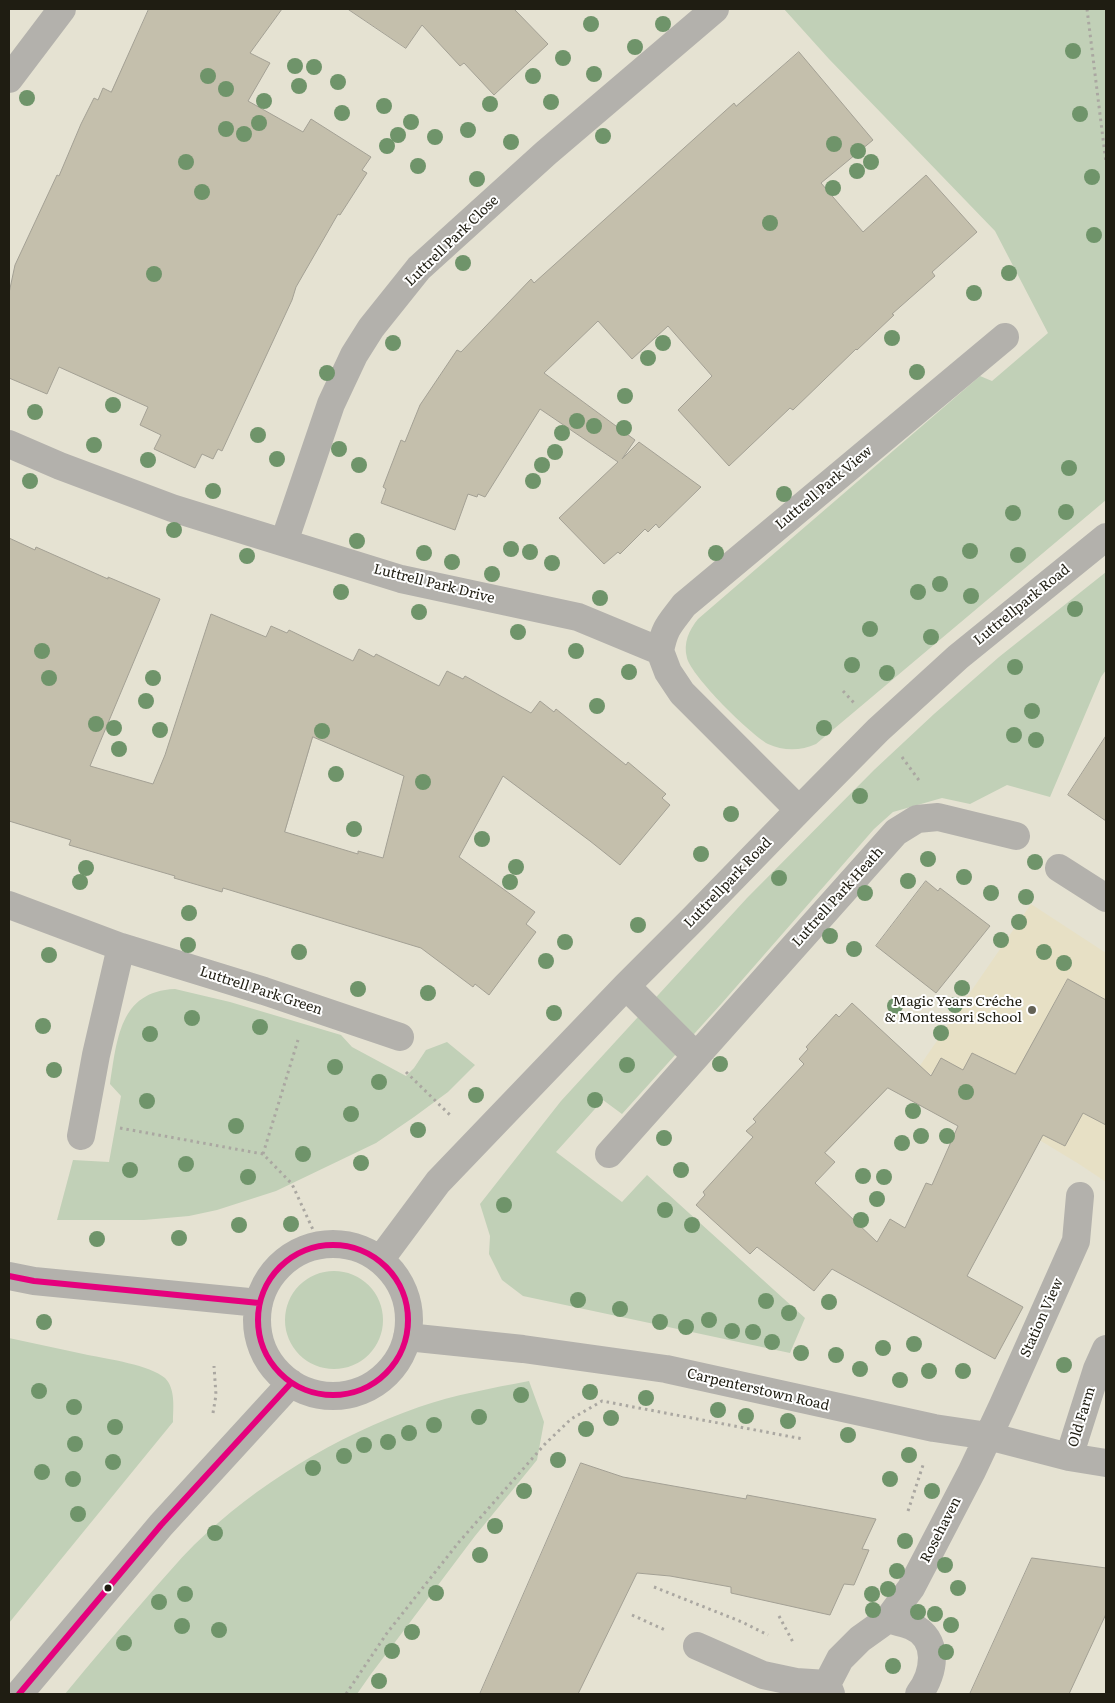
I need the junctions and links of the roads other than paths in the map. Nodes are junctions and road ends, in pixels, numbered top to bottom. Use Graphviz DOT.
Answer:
graph roads {
  1 [pos="62,9"];
  2 [pos="715,9"];
  3 [pos="9,79"];
  4 [pos="1005,337"];
  5 [pos="9,444"];
  6 [pos="1106,537"];
  7 [pos="284,542"];
  8 [pos="660,651"];
  9 [pos="798,810"];
  10 [pos="1016,836"];
  11 [pos="1059,868"];
  12 [pos="1106,898"];
  13 [pos="9,905"];
  14 [pos="121,947"];
  15 [pos="626,986"];
  16 [pos="400,1037"];
  17 [pos="696,1056"];
  18 [pos="81,1136"];
  19 [pos="609,1154"];
  20 [pos="1080,1196"];
  21 [pos="380,1260"];
  22 [pos="9,1276"];
  23 [pos="259,1303"];
  24 [pos="407,1337"];
  25 [pos="1106,1349"];
  26 [pos="291,1383"];
  27 [pos="988,1436"];
  28 [pos="1070,1457"];
  29 [pos="1106,1463"];
  30 [pos="888,1619"];
  31 [pos="698,1646"];
  32 [pos="829,1689"];
  33 [pos="19,1694"];
  34 [pos="919,1694"];
  1 -- 3 [label="street"];
  2 -- 7 [label="street, Luttrell Park Close"];
  4 -- 8 [label="street, Luttrell Park View"];
  5 -- 7 [label="street, Luttrell Park Drive"];
  6 -- 9 [label="street, Luttrellpark Road"];
  7 -- 8 [label="street, Luttrell Park Drive"];
  8 -- 9 [label="street"];
  9 -- 15 [label="street, Luttrellpark Road"];
  10 -- 17 [label="street, Luttrell Park Heath"];
  11 -- 12 [label="street"];
  13 -- 14 [label="street, Luttrell Park Green"];
  14 -- 16 [label="street, Luttrell Park Green"];
  14 -- 18 [label="street"];
  15 -- 17 [label="street"];
  15 -- 21 [label="street, Luttrellpark Road"];
  17 -- 19 [label="street, Luttrell Park Heath"];
  20 -- 27 [label="street, Station View"];
  21 -- 23 [label="street"];
  21 -- 24 [label="street"];
  22 -- 23 [label="street"];
  23 -- 26 [label="street"];
  24 -- 26 [label="street"];
  24 -- 27 [label="street, Carpenterstown Road"];
  25 -- 28 [label="street, Old Farm"];
  26 -- 33 [label="street"];
  27 -- 28 [label="street, Carpenterstown Road"];
  27 -- 30 [label="street, Rosehaven"];
  28 -- 29 [label="street, Carpenterstown Road"];
  30 -- 32 [label="street, Rosehaven"];
  30 -- 34 [label="street"];
  31 -- 32 [label="street, Rosehaven"];
}
